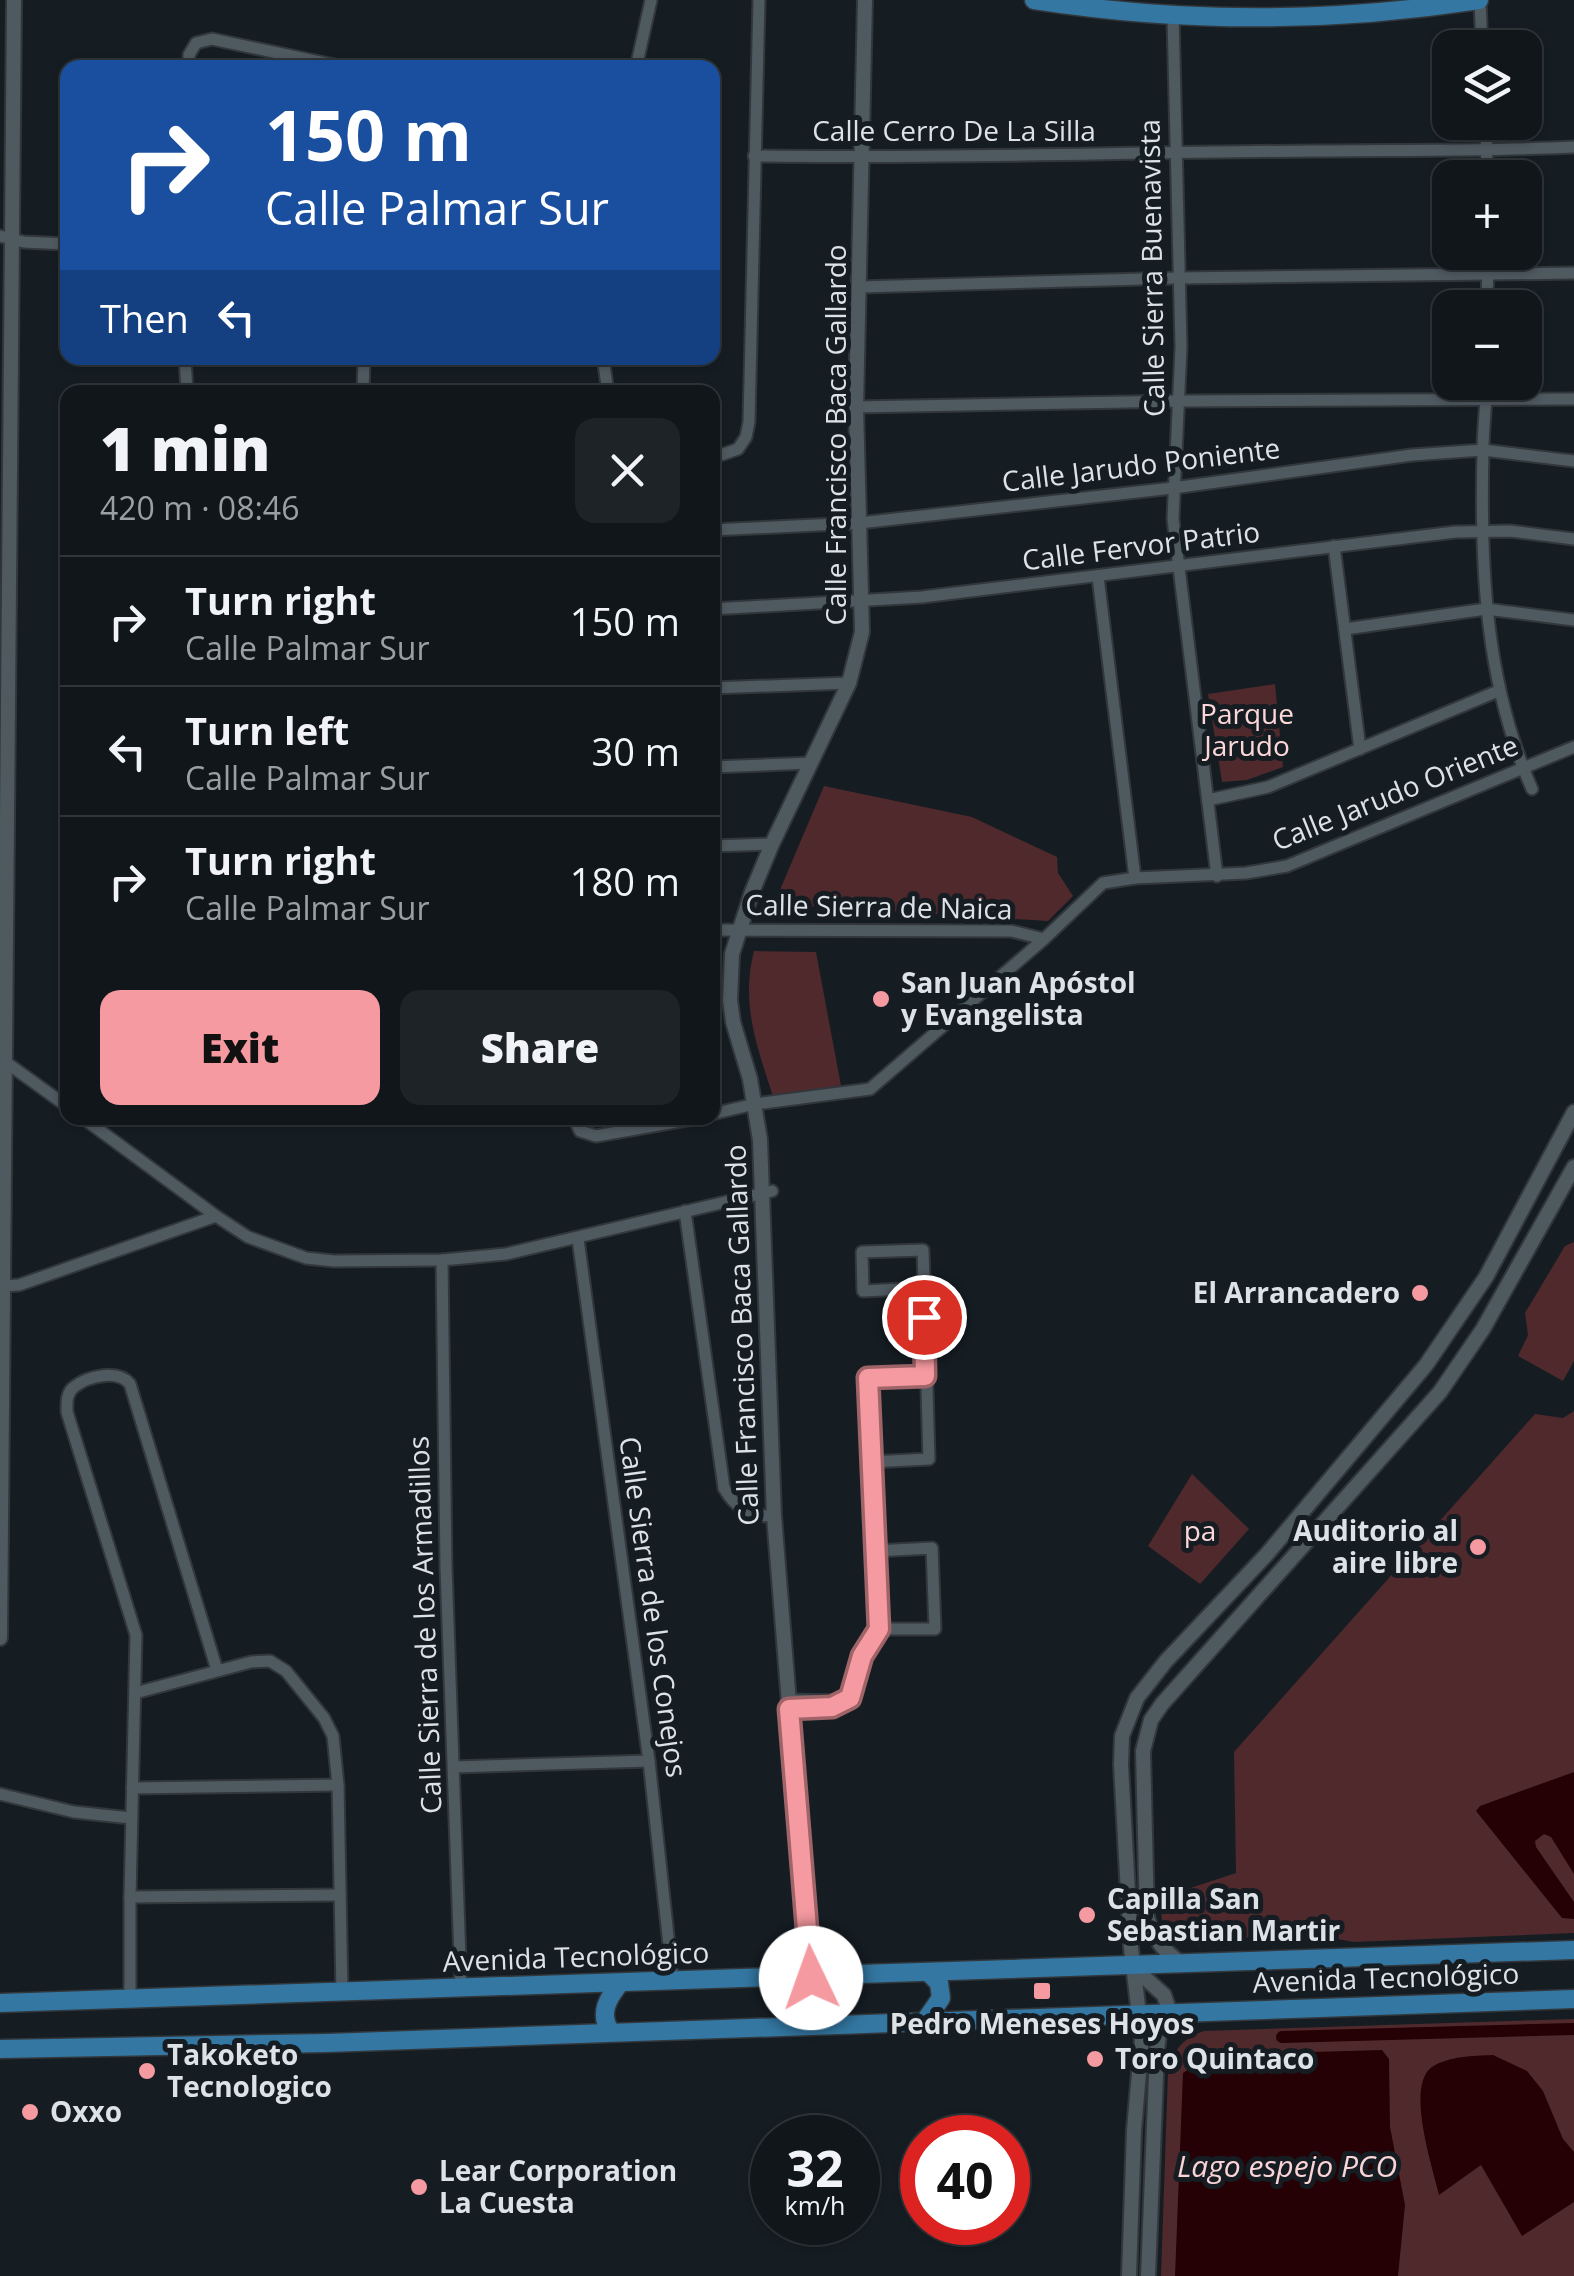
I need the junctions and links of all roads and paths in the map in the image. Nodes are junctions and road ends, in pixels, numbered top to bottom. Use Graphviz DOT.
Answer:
graph roads {
  1 [pos="14,0"];
  2 [pos="651,0"];
  3 [pos="759,0"];
  4 [pos="866,0"];
  5 [pos="1034,0"];
  6 [pos="1480,0"];
  7 [pos="1173,16"];
  8 [pos="1481,30"];
  9 [pos="7,49"];
  10 [pos="189,60"];
  11 [pos="309,60"];
  12 [pos="638,60"];
  13 [pos="1487,140"];
  14 [pos="1574,147"];
  15 [pos="1487,151"];
  16 [pos="1176,154"];
  17 [pos="754,156"];
  18 [pos="862,158"];
  19 [pos="1487,160"];
  20 [pos="6,236"];
  21 [pos="60,244"];
  22 [pos="1488,270"];
  23 [pos="1574,272"];
  24 [pos="1488,276"];
  25 [pos="1179,278"];
  26 [pos="860,287"];
  27 [pos="1488,290"];
  28 [pos="1542,399"];
  29 [pos="1574,399"];
  30 [pos="1486,400"];
  31 [pos="1181,401"];
  32 [pos="856,408"];
  33 [pos="1483,450"];
  34 [pos="720,455"];
  35 [pos="1574,461"];
  36 [pos="1173,488"];
  37 [pos="5,495"];
  38 [pos="859,523"];
  39 [pos="720,530"];
  40 [pos="1482,530"];
  41 [pos="1574,539"];
  42 [pos="1334,546"];
  43 [pos="1179,567"];
  44 [pos="1098,578"];
  45 [pos="864,602"];
  46 [pos="720,609"];
  47 [pos="1486,609"];
  48 [pos="1574,620"];
  49 [pos="1346,629"];
  50 [pos="848,683"];
  51 [pos="720,688"];
  52 [pos="1498,691"];
  53 [pos="1574,747"];
  54 [pos="1360,749"];
  55 [pos="811,764"];
  56 [pos="720,767"];
  57 [pos="1523,768"];
  58 [pos="1532,789"];
  59 [pos="1208,800"];
  60 [pos="772,844"];
  61 [pos="720,846"];
  62 [pos="1217,876"];
  63 [pos="1135,878"];
  64 [pos="739,929"];
  65 [pos="720,930"];
  66 [pos="1044,939"];
  67 [pos="4,945"];
  68 [pos="7,1063"];
  69 [pos="60,1100"];
  70 [pos="755,1104"];
  71 [pos="720,1112"];
  72 [pos="1574,1112"];
  73 [pos="92,1125"];
  74 [pos="577,1125"];
  75 [pos="645,1125"];
  76 [pos="1574,1168"];
  77 [pos="767,1193"];
  78 [pos="686,1211"];
  79 [pos="216,1216"];
  80 [pos="578,1239"];
  81 [pos="2,1258"];
  82 [pos="442,1260"];
  83 [pos="3,1286"];
  84 [pos="924,1288"];
  85 [pos="925,1376"];
  86 [pos="1360,1444"];
  87 [pos="1378,1460"];
  88 [pos="871,1462"];
  89 [pos="774,1516"];
  90 [pos="875,1552"];
  91 [pos="879,1629"];
  92 [pos="0,1638"];
  93 [pos="217,1670"];
  94 [pos="135,1693"];
  95 [pos="789,1704"];
  96 [pos="649,1761"];
  97 [pos="454,1767"];
  98 [pos="338,1784"];
  99 [pos="132,1788"];
  100 [pos="0,1794"];
  101 [pos="131,1818"];
  102 [pos="130,1896"];
  103 [pos="340,1896"];
  104 [pos="1574,1950"];
  105 [pos="1182,1965"];
  106 [pos="1133,1967"];
  107 [pos="929,1973"];
  108 [pos="811,1978"];
  109 [pos="673,1982"];
  110 [pos="620,1984"];
  111 [pos="461,1988"];
  112 [pos="342,1993"];
  113 [pos="1574,1999"];
  114 [pos="130,2000"];
  115 [pos="0,2003"];
  116 [pos="1170,2012"];
  117 [pos="1138,2014"];
  118 [pos="925,2021"];
  119 [pos="611,2032"];
  120 [pos="0,2049"];
  121 [pos="1130,2235"];
  122 [pos="1150,2235"];
  123 [pos="1129,2276"];
  124 [pos="1148,2276"];
  1 -- 9 [label="street"];
  2 -- 12 [label="street"];
  3 -- 17 [label="street"];
  4 -- 18 [label="street, Calle Francisco Baca Gallardo"];
  5 -- 7 [label="main road"];
  6 -- 7 [label="main road"];
  6 -- 8 [label="street"];
  7 -- 16 [label="street, Calle Sierra Buenavista"];
  9 -- 20 [label="street"];
  10 -- 11 [label="street"];
  13 -- 15 [label="street"];
  14 -- 15 [label="street, Calle Cerro De La Silla"];
  15 -- 16 [label="street, Calle Cerro De La Silla"];
  15 -- 19 [label="street"];
  16 -- 18 [label="street, Calle Cerro De La Silla"];
  16 -- 25 [label="street, Calle Sierra Buenavista"];
  17 -- 18 [label="street, Calle Cerro De La Silla"];
  17 -- 34 [label="street"];
  18 -- 26 [label="street, Calle Francisco Baca Gallardo"];
  20 -- 21 [label="street"];
  20 -- 37 [label="street"];
  22 -- 24 [label="street"];
  23 -- 24 [label="street"];
  24 -- 25 [label="street"];
  24 -- 27 [label="street"];
  25 -- 26 [label="street"];
  25 -- 31 [label="street, Calle Sierra Buenavista"];
  26 -- 32 [label="street, Calle Francisco Baca Gallardo"];
  28 -- 29 [label="street"];
  30 -- 31 [label="street"];
  30 -- 33 [label="street"];
  31 -- 32 [label="street"];
  31 -- 36 [label="street, Calle Sierra Buenavista"];
  32 -- 38 [label="street, Calle Francisco Baca Gallardo"];
  33 -- 35 [label="street, Calle Jarudo Poniente"];
  33 -- 36 [label="street, Calle Jarudo Poniente"];
  33 -- 40 [label="street"];
  36 -- 38 [label="street, Calle Jarudo Poniente"];
  36 -- 43 [label="street, Calle Sierra Buenavista"];
  37 -- 67 [label="street"];
  38 -- 39 [label="street, Calle Jarudo Poniente"];
  38 -- 45 [label="street, Calle Francisco Baca Gallardo"];
  40 -- 41 [label="street, Calle Fervor Patrio"];
  40 -- 42 [label="street, Calle Fervor Patrio"];
  40 -- 47 [label="street"];
  42 -- 43 [label="street, Calle Fervor Patrio"];
  42 -- 49 [label="street"];
  43 -- 44 [label="street, Calle Fervor Patrio"];
  43 -- 59 [label="street, Calle Sierra Buenavista"];
  44 -- 45 [label="street, Calle Fervor Patrio"];
  44 -- 63 [label="street"];
  45 -- 46 [label="street, Calle Fervor Patrio"];
  45 -- 50 [label="street, Calle Francisco Baca Gallardo"];
  47 -- 48 [label="street"];
  47 -- 49 [label="street"];
  47 -- 52 [label="street"];
  49 -- 54 [label="street"];
  50 -- 51 [label="street"];
  50 -- 55 [label="street, Calle Francisco Baca Gallardo"];
  52 -- 54 [label="street"];
  52 -- 57 [label="street"];
  53 -- 57 [label="street, Calle Jarudo Oriente"];
  54 -- 59 [label="street"];
  55 -- 56 [label="street"];
  55 -- 60 [label="street, Calle Francisco Baca Gallardo"];
  57 -- 58 [label="street"];
  57 -- 62 [label="street, Calle Jarudo Oriente"];
  59 -- 62 [label="street, Calle Sierra Buenavista"];
  60 -- 61 [label="street"];
  60 -- 64 [label="street, Calle Francisco Baca Gallardo"];
  62 -- 63 [label="street, Calle Jarudo Oriente"];
  63 -- 66 [label="street, Calle Jarudo Oriente"];
  64 -- 65 [label="street, Calle Sierra de Naica"];
  64 -- 66 [label="street, Calle Sierra de Naica"];
  64 -- 70 [label="street, Calle Francisco Baca Gallardo"];
  66 -- 70 [label="street, Calle Jarudo Oriente"];
  67 -- 68 [label="street"];
  68 -- 69 [label="street"];
  68 -- 81 [label="street"];
  70 -- 71 [label="street, Calle Jarudo Oriente"];
  70 -- 77 [label="street, Calle Francisco Baca Gallardo"];
  72 -- 86 [label="street"];
  73 -- 79 [label="street"];
  74 -- 75 [label="street"];
  76 -- 87 [label="street"];
  77 -- 78 [label="street"];
  77 -- 89 [label="street, Calle Francisco Baca Gallardo"];
  78 -- 80 [label="street"];
  78 -- 89 [label="street"];
  79 -- 82 [label="street"];
  79 -- 83 [label="street"];
  80 -- 82 [label="street"];
  80 -- 96 [label="street, Calle Sierra de los Conejos"];
  81 -- 83 [label="street"];
  82 -- 97 [label="street, Calle Sierra de los Armadillos"];
  83 -- 92 [label="street"];
  84 -- 84 [label="street"];
  84 -- 85 [label="street"];
  85 -- 88 [label="street"];
  85 -- 88 [label="street"];
  86 -- 87 [label="street"];
  86 -- 106 [label="street"];
  87 -- 105 [label="street"];
  88 -- 90 [label="street"];
  89 -- 95 [label="street, Calle Francisco Baca Gallardo"];
  90 -- 91 [label="street"];
  90 -- 91 [label="street"];
  91 -- 95 [label="street"];
  93 -- 94 [label="street"];
  93 -- 94 [label="street"];
  93 -- 98 [label="street"];
  94 -- 99 [label="street"];
  95 -- 108 [label="street, Calle Francisco Baca Gallardo"];
  96 -- 97 [label="street"];
  96 -- 109 [label="street, Calle Sierra de los Conejos"];
  97 -- 111 [label="street, Calle Sierra de los Armadillos"];
  98 -- 99 [label="street"];
  98 -- 103 [label="street"];
  99 -- 101 [label="street"];
  100 -- 101 [label="street"];
  101 -- 102 [label="street"];
  102 -- 103 [label="street"];
  102 -- 114 [label="street"];
  103 -- 112 [label="street"];
  104 -- 105 [label="main road, Avenida Tecnológico"];
  105 -- 106 [label="main road, Avenida Tecnológico"];
  106 -- 107 [label="main road, Avenida Tecnológico"];
  106 -- 116 [label="street"];
  106 -- 117 [label="street"];
  107 -- 108 [label="main road, Avenida Tecnológico"];
  107 -- 118 [label="main road"];
  108 -- 109 [label="main road, Avenida Tecnológico"];
  109 -- 110 [label="main road, Avenida Tecnológico"];
  110 -- 111 [label="main road, Avenida Tecnológico"];
  110 -- 119 [label="main road"];
  111 -- 112 [label="main road, Avenida Tecnológico"];
  112 -- 114 [label="main road, Avenida Tecnológico"];
  113 -- 116 [label="main road, Avenida Tecnológico"];
  114 -- 115 [label="main road, Avenida Tecnológico"];
  116 -- 117 [label="main road, Avenida Tecnológico"];
  116 -- 122 [label="street"];
  117 -- 118 [label="main road, Avenida Tecnológico"];
  117 -- 121 [label="street"];
  118 -- 119 [label="main road, Avenida Tecnológico"];
  119 -- 120 [label="main road, Avenida Tecnológico"];
  121 -- 122 [label="street"];
  121 -- 123 [label="street"];
  122 -- 124 [label="street"];
}
